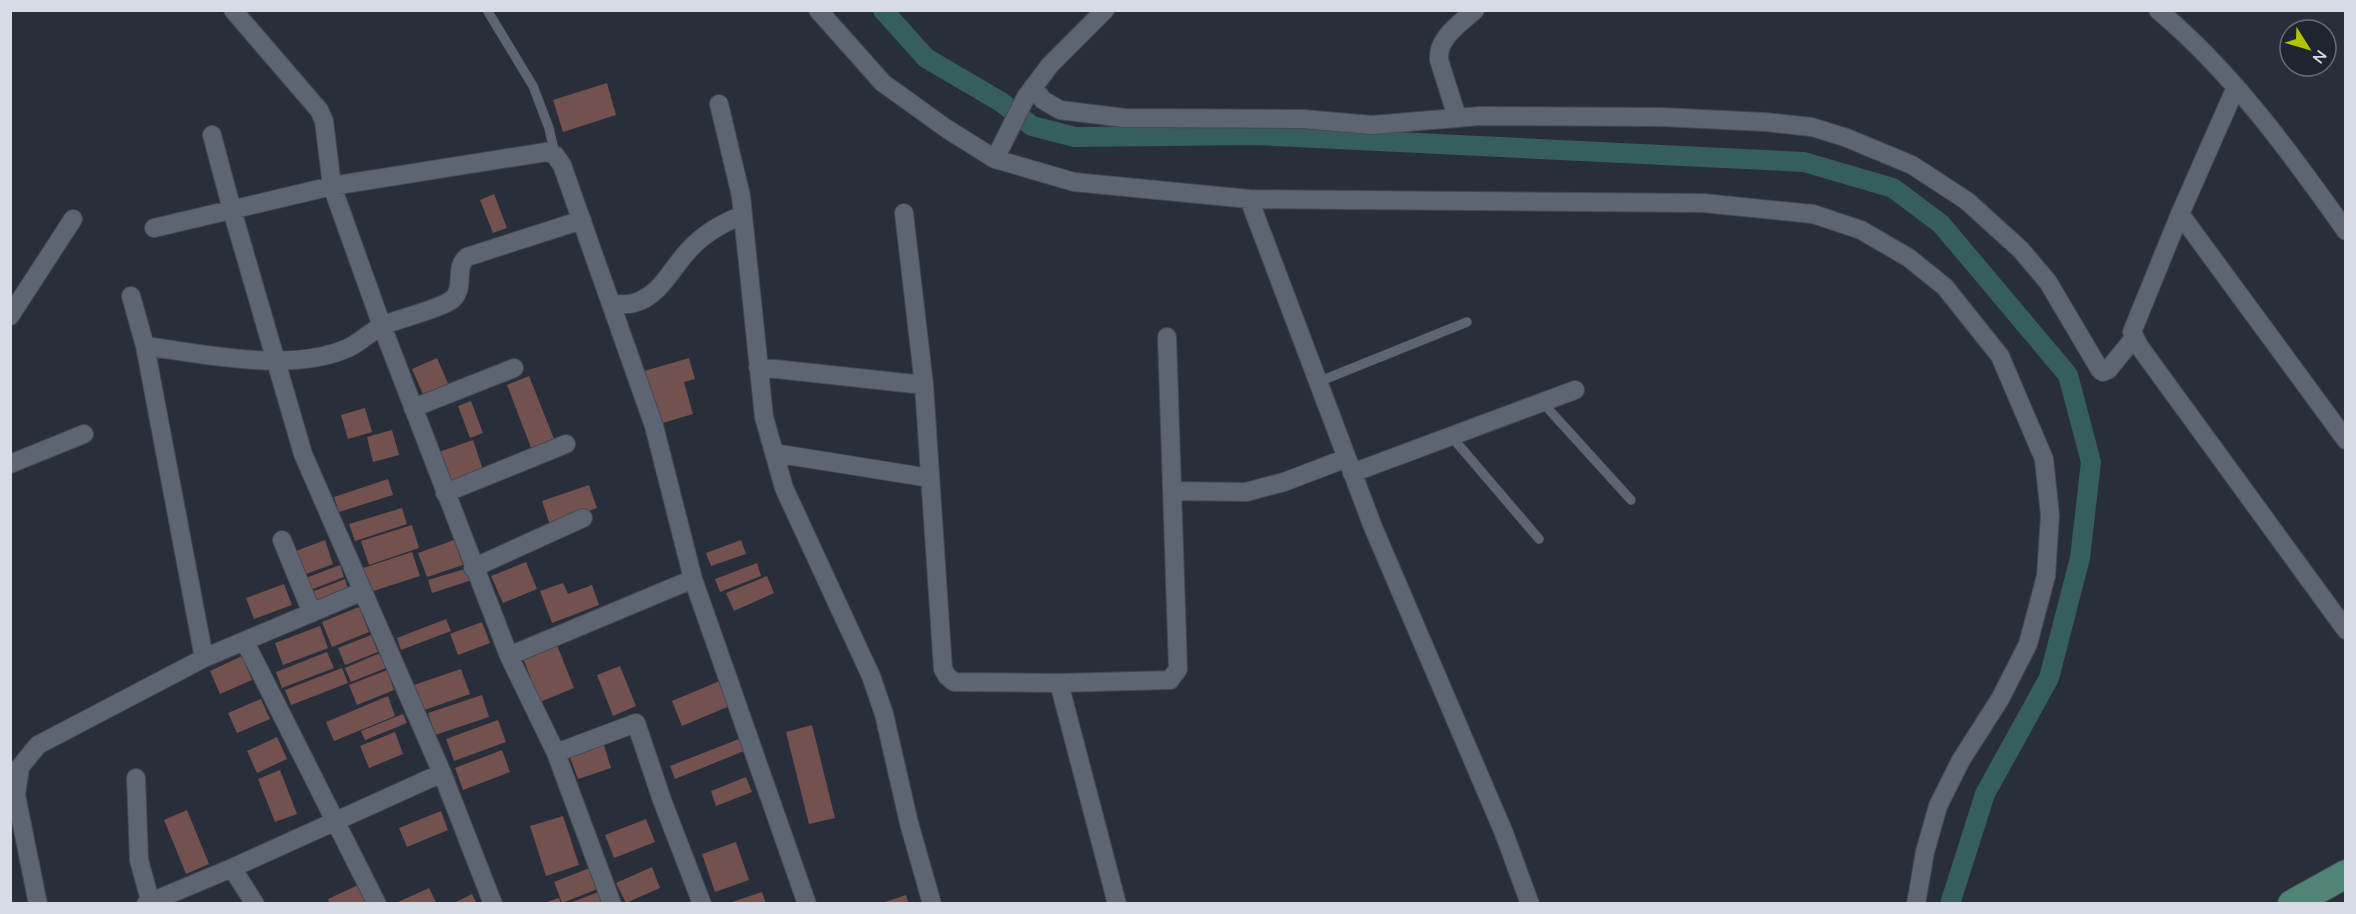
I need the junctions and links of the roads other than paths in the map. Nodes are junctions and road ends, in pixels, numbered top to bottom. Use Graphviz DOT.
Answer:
graph roads {
  1 [pos="233,10"];
  2 [pos="487,10"];
  3 [pos="818,10"];
  4 [pos="1105,10"];
  5 [pos="1475,10"];
  6 [pos="2158,10"];
  7 [pos="2236,87"];
  8 [pos="1029,92"];
  9 [pos="719,104"];
  10 [pos="1458,117"];
  11 [pos="212,135"];
  12 [pos="998,152"];
  13 [pos="555,155"];
  14 [pos="332,186"];
  15 [pos="1249,199"];
  16 [pos="232,210"];
  17 [pos="904,213"];
  18 [pos="742,214"];
  19 [pos="2180,214"];
  20 [pos="73,219"];
  21 [pos="582,220"];
  22 [pos="154,228"];
  23 [pos="2346,231"];
  24 [pos="131,296"];
  25 [pos="611,304"];
  26 [pos="10,316"];
  27 [pos="1467,322"];
  28 [pos="382,326"];
  29 [pos="1167,337"];
  30 [pos="2134,338"];
  31 [pos="145,346"];
  32 [pos="278,362"];
  33 [pos="758,367"];
  34 [pos="514,368"];
  35 [pos="1318,382"];
  36 [pos="924,385"];
  37 [pos="1575,390"];
  38 [pos="1542,402"];
  39 [pos="413,408"];
  40 [pos="84,434"];
  41 [pos="1451,436"];
  42 [pos="2346,440"];
  43 [pos="566,444"];
  44 [pos="774,453"];
  45 [pos="10,464"];
  46 [pos="1349,466"];
  47 [pos="930,478"];
  48 [pos="1172,491"];
  49 [pos="445,493"];
  50 [pos="1631,500"];
  51 [pos="583,518"];
  52 [pos="282,540"];
  53 [pos="1539,540"];
  54 [pos="473,568"];
  55 [pos="693,579"];
  56 [pos="363,591"];
  57 [pos="312,614"];
  58 [pos="2346,630"];
  59 [pos="245,642"];
  60 [pos="509,656"];
  61 [pos="204,658"];
  62 [pos="1059,683"];
  63 [pos="555,753"];
  64 [pos="442,773"];
  65 [pos="136,778"];
  66 [pos="334,821"];
  67 [pos="232,868"];
  68 [pos="2346,874"];
  69 [pos="38,903"];
  70 [pos="149,903"];
  71 [pos="255,903"];
  72 [pos="377,903"];
  73 [pos="493,903"];
  74 [pos="612,903"];
  75 [pos="702,903"];
  76 [pos="807,903"];
  77 [pos="932,903"];
  78 [pos="1117,903"];
  79 [pos="1530,903"];
  80 [pos="1916,903"];
  81 [pos="2292,903"];
  1 -- 14 [label="street"];
  2 -- 13 [label="lane"];
  3 -- 12 [label="street"];
  4 -- 8 [label="street"];
  5 -- 10 [label="street"];
  6 -- 7 [label="street"];
  7 -- 19 [label="street"];
  7 -- 23 [label="street"];
  8 -- 10 [label="street"];
  8 -- 12 [label="street"];
  9 -- 18 [label="street"];
  10 -- 30 [label="street"];
  11 -- 16 [label="street"];
  12 -- 15 [label="street"];
  13 -- 14 [label="street"];
  13 -- 21 [label="street"];
  14 -- 16 [label="street"];
  14 -- 28 [label="street"];
  15 -- 35 [label="street"];
  15 -- 80 [label="street"];
  16 -- 22 [label="street"];
  16 -- 32 [label="street"];
  17 -- 36 [label="street"];
  18 -- 25 [label="street"];
  18 -- 33 [label="street"];
  19 -- 30 [label="street"];
  19 -- 42 [label="street"];
  20 -- 26 [label="street"];
  21 -- 25 [label="street"];
  21 -- 28 [label="street"];
  24 -- 31 [label="street"];
  25 -- 55 [label="street"];
  27 -- 35 [label="lane"];
  28 -- 32 [label="street"];
  28 -- 39 [label="street"];
  29 -- 48 [label="street"];
  30 -- 58 [label="street"];
  31 -- 32 [label="street"];
  31 -- 61 [label="street"];
  32 -- 56 [label="street"];
  33 -- 36 [label="street"];
  33 -- 44 [label="street"];
  34 -- 39 [label="street"];
  35 -- 46 [label="street"];
  36 -- 47 [label="street"];
  37 -- 38 [label="street"];
  38 -- 41 [label="street"];
  38 -- 50 [label="lane"];
  39 -- 49 [label="street"];
  40 -- 45 [label="street"];
  41 -- 46 [label="street"];
  41 -- 53 [label="lane"];
  43 -- 49 [label="street"];
  44 -- 47 [label="street"];
  44 -- 77 [label="street"];
  46 -- 48 [label="street"];
  46 -- 79 [label="street"];
  47 -- 62 [label="street"];
  48 -- 62 [label="street"];
  49 -- 54 [label="street"];
  51 -- 54 [label="street"];
  52 -- 57 [label="street"];
  54 -- 60 [label="street"];
  55 -- 60 [label="street"];
  55 -- 76 [label="street"];
  56 -- 57 [label="street"];
  56 -- 64 [label="street"];
  57 -- 59 [label="street"];
  59 -- 61 [label="street"];
  59 -- 66 [label="street"];
  60 -- 63 [label="street"];
  61 -- 69 [label="street"];
  62 -- 78 [label="street"];
  63 -- 74 [label="street"];
  63 -- 75 [label="street"];
  64 -- 66 [label="street"];
  64 -- 73 [label="street"];
  65 -- 70 [label="street"];
  66 -- 67 [label="street"];
  66 -- 72 [label="street"];
  67 -- 70 [label="street"];
  67 -- 71 [label="street"];
  68 -- 81 [label="main road"];
}
